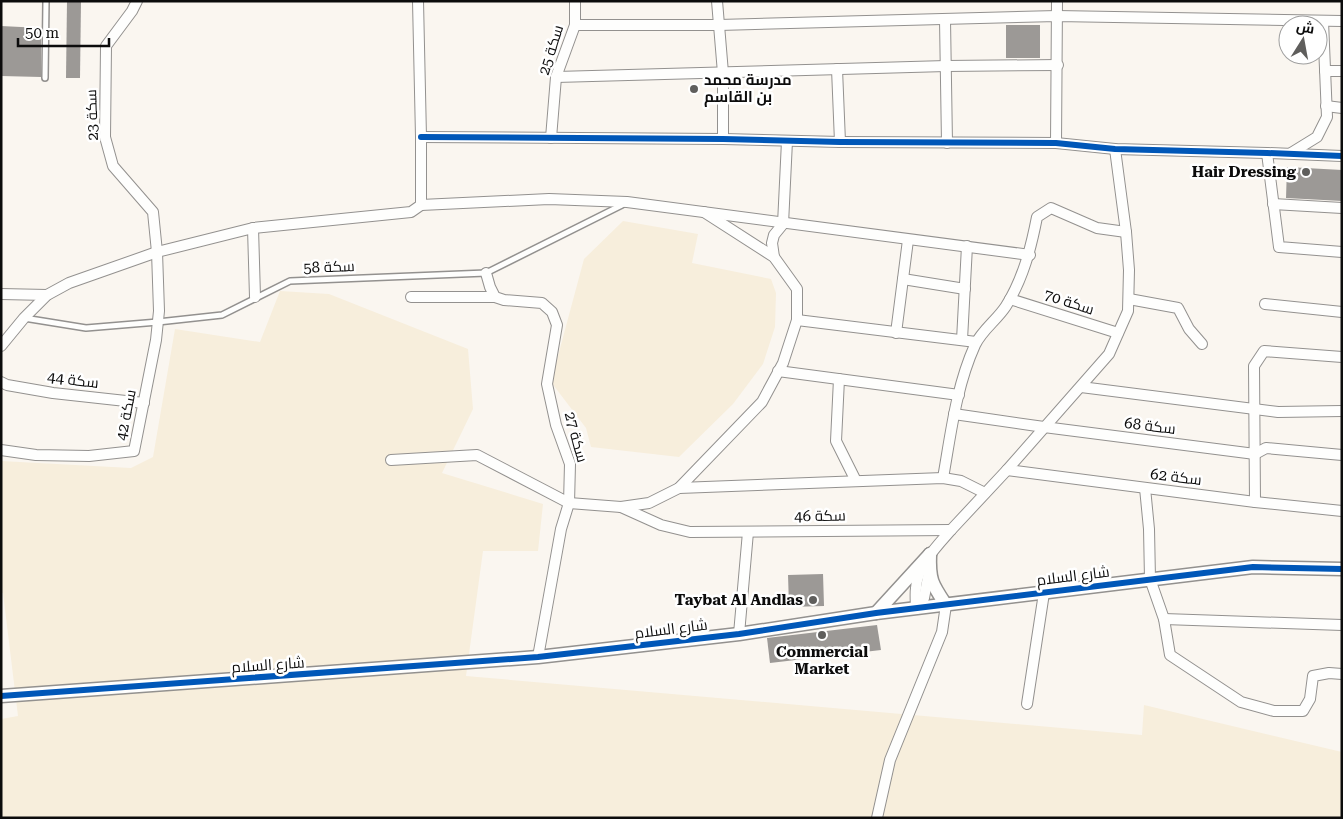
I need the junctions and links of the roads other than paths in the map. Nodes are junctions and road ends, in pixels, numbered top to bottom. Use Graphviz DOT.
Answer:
graph roads {
  1 [pos="46,1"];
  2 [pos="137,1"];
  3 [pos="418,1"];
  4 [pos="575,1"];
  5 [pos="717,1"];
  6 [pos="1057,1"];
  7 [pos="1057,16"];
  8 [pos="945,20"];
  9 [pos="1278,20"];
  10 [pos="1328,21"];
  11 [pos="1342,21"];
  12 [pos="575,25"];
  13 [pos="719,25"];
  14 [pos="1058,65"];
  15 [pos="1325,65"];
  16 [pos="946,66"];
  17 [pos="837,69"];
  18 [pos="1325,71"];
  19 [pos="1342,72"];
  20 [pos="723,73"];
  21 [pos="556,77"];
  22 [pos="45,78"];
  23 [pos="1326,106"];
  24 [pos="1342,108"];
  25 [pos="422,137"];
  26 [pos="551,138"];
  27 [pos="723,139"];
  28 [pos="787,141"];
  29 [pos="840,142"];
  30 [pos="947,143"];
  31 [pos="1056,143"];
  32 [pos="1115,149"];
  33 [pos="1267,153"];
  34 [pos="1291,153"];
  35 [pos="1342,156"];
  36 [pos="627,202"];
  37 [pos="1273,204"];
  38 [pos="421,205"];
  39 [pos="1342,208"];
  40 [pos="704,212"];
  41 [pos="783,224"];
  42 [pos="253,228"];
  43 [pos="1126,232"];
  44 [pos="908,240"];
  45 [pos="968,246"];
  46 [pos="158,252"];
  47 [pos="1342,252"];
  48 [pos="1030,255"];
  49 [pos="774,257"];
  50 [pos="486,272"];
  51 [pos="903,280"];
  52 [pos="965,289"];
  53 [pos="1,294"];
  54 [pos="47,295"];
  55 [pos="255,297"];
  56 [pos="411,297"];
  57 [pos="495,297"];
  58 [pos="1010,299"];
  59 [pos="1129,299"];
  60 [pos="1265,304"];
  61 [pos="1342,312"];
  62 [pos="24,318"];
  63 [pos="797,320"];
  64 [pos="158,322"];
  65 [pos="896,333"];
  66 [pos="1118,333"];
  67 [pos="962,340"];
  68 [pos="976,342"];
  69 [pos="1202,344"];
  70 [pos="1,346"];
  71 [pos="1342,357"];
  72 [pos="778,371"];
  73 [pos="839,379"];
  74 [pos="1,382"];
  75 [pos="1081,387"];
  76 [pos="958,395"];
  77 [pos="144,402"];
  78 [pos="1254,409"];
  79 [pos="1342,411"];
  80 [pos="954,414"];
  81 [pos="1044,428"];
  82 [pos="1,450"];
  83 [pos="1255,454"];
  84 [pos="1342,455"];
  85 [pos="391,460"];
  86 [pos="1007,470"];
  87 [pos="943,478"];
  88 [pos="856,482"];
  89 [pos="679,488"];
  90 [pos="1145,488"];
  91 [pos="985,493"];
  92 [pos="1255,502"];
  93 [pos="569,503"];
  94 [pos="621,507"];
  95 [pos="1342,511"];
  96 [pos="951,530"];
  97 [pos="748,532"];
  98 [pos="930,554"];
  99 [pos="1342,569"];
  100 [pos="929,570"];
  101 [pos="1150,579"];
  102 [pos="1044,592"];
  103 [pos="946,604"];
  104 [pos="916,608"];
  105 [pos="876,613"];
  106 [pos="1164,619"];
  107 [pos="1342,626"];
  108 [pos="739,634"];
  109 [pos="538,657"];
  110 [pos="1342,674"];
  111 [pos="1,696"];
  112 [pos="1027,704"];
  113 [pos="877,818"];
  1 -- 22 [label="lane"];
  2 -- 46 [label="street, سكة 23"];
  3 -- 25 [label="street"];
  4 -- 12 [label="street, سكة 25"];
  5 -- 13 [label="street"];
  6 -- 7 [label="street"];
  7 -- 8 [label="street"];
  7 -- 9 [label="street"];
  7 -- 14 [label="street"];
  8 -- 13 [label="street"];
  8 -- 16 [label="street"];
  10 -- 11 [label="street"];
  12 -- 13 [label="street"];
  12 -- 21 [label="street, سكة 25"];
  13 -- 20 [label="street"];
  14 -- 16 [label="street"];
  14 -- 31 [label="street"];
  15 -- 18 [label="street"];
  16 -- 17 [label="street"];
  16 -- 30 [label="street"];
  17 -- 20 [label="street"];
  17 -- 29 [label="street"];
  18 -- 19 [label="street"];
  18 -- 23 [label="street"];
  20 -- 21 [label="street"];
  20 -- 27 [label="street"];
  21 -- 26 [label="street, سكة 25"];
  23 -- 24 [label="street"];
  23 -- 34 [label="street"];
  25 -- 26 [label="street"];
  25 -- 38 [label="street"];
  26 -- 27 [label="street"];
  27 -- 28 [label="street"];
  28 -- 29 [label="street"];
  28 -- 41 [label="street"];
  29 -- 30 [label="street"];
  30 -- 31 [label="street"];
  31 -- 32 [label="street"];
  32 -- 33 [label="street"];
  32 -- 43 [label="street"];
  33 -- 34 [label="street"];
  33 -- 37 [label="street"];
  34 -- 35 [label="street"];
  36 -- 38 [label="street"];
  36 -- 40 [label="street"];
  36 -- 50 [label="lane, سكة 58"];
  37 -- 39 [label="street"];
  37 -- 47 [label="street"];
  38 -- 42 [label="street"];
  40 -- 41 [label="street"];
  40 -- 49 [label="street"];
  41 -- 44 [label="street"];
  41 -- 49 [label="street"];
  42 -- 46 [label="street"];
  42 -- 55 [label="street"];
  43 -- 48 [label="street"];
  43 -- 59 [label="street"];
  44 -- 45 [label="street"];
  44 -- 51 [label="street"];
  45 -- 48 [label="street"];
  45 -- 52 [label="street"];
  46 -- 54 [label="street"];
  46 -- 64 [label="street, سكة 42"];
  48 -- 58 [label="street"];
  49 -- 63 [label="street"];
  50 -- 55 [label="lane, سكة 58"];
  50 -- 57 [label="street"];
  51 -- 52 [label="street"];
  51 -- 65 [label="street"];
  52 -- 67 [label="street"];
  53 -- 54 [label="street"];
  54 -- 62 [label="street"];
  55 -- 64 [label="lane, سكة 58"];
  56 -- 57 [label="street"];
  57 -- 93 [label="street, سكة 27"];
  58 -- 66 [label="street, سكة 70"];
  58 -- 68 [label="street"];
  59 -- 66 [label="street"];
  59 -- 69 [label="street"];
  60 -- 61 [label="street"];
  62 -- 64 [label="lane, سكة 58"];
  62 -- 70 [label="street"];
  63 -- 65 [label="street"];
  63 -- 72 [label="street"];
  64 -- 77 [label="street, سكة 42"];
  65 -- 67 [label="street"];
  66 -- 75 [label="street"];
  67 -- 68 [label="street"];
  68 -- 76 [label="street"];
  71 -- 78 [label="street"];
  72 -- 73 [label="street"];
  72 -- 89 [label="street"];
  73 -- 76 [label="street"];
  73 -- 88 [label="street"];
  74 -- 77 [label="street, سكة 44"];
  75 -- 78 [label="street"];
  75 -- 81 [label="street"];
  76 -- 80 [label="street"];
  77 -- 82 [label="street, سكة 42"];
  78 -- 79 [label="street"];
  78 -- 83 [label="street"];
  80 -- 81 [label="street, سكة 68"];
  80 -- 87 [label="street"];
  81 -- 83 [label="street, سكة 68"];
  81 -- 86 [label="street"];
  83 -- 84 [label="street, سكة 68"];
  83 -- 92 [label="street"];
  85 -- 93 [label="street"];
  86 -- 90 [label="street, سكة 62"];
  86 -- 91 [label="street"];
  87 -- 88 [label="street"];
  87 -- 91 [label="street"];
  88 -- 89 [label="street"];
  89 -- 94 [label="street"];
  90 -- 92 [label="street, سكة 62"];
  90 -- 101 [label="street"];
  91 -- 96 [label="street"];
  92 -- 95 [label="street, سكة 62"];
  93 -- 94 [label="street"];
  93 -- 109 [label="street, سكة 27"];
  94 -- 97 [label="street, سكة 46"];
  96 -- 97 [label="street, سكة 46"];
  96 -- 98 [label="street"];
  97 -- 108 [label="street"];
  98 -- 100 [label="street"];
  98 -- 104 [label="street"];
  98 -- 105 [label="street"];
  99 -- 101 [label="street, شارع السلام"];
  100 -- 103 [label="street"];
  100 -- 104 [label="street"];
  101 -- 102 [label="street, شارع السلام"];
  101 -- 106 [label="street"];
  102 -- 103 [label="street, شارع السلام"];
  102 -- 112 [label="street"];
  103 -- 104 [label="street, شارع السلام"];
  103 -- 113 [label="street"];
  104 -- 105 [label="street, شارع السلام"];
  105 -- 108 [label="street, شارع السلام"];
  106 -- 107 [label="street"];
  106 -- 110 [label="street"];
  108 -- 109 [label="street, شارع السلام"];
  109 -- 111 [label="street, شارع السلام"];
}
